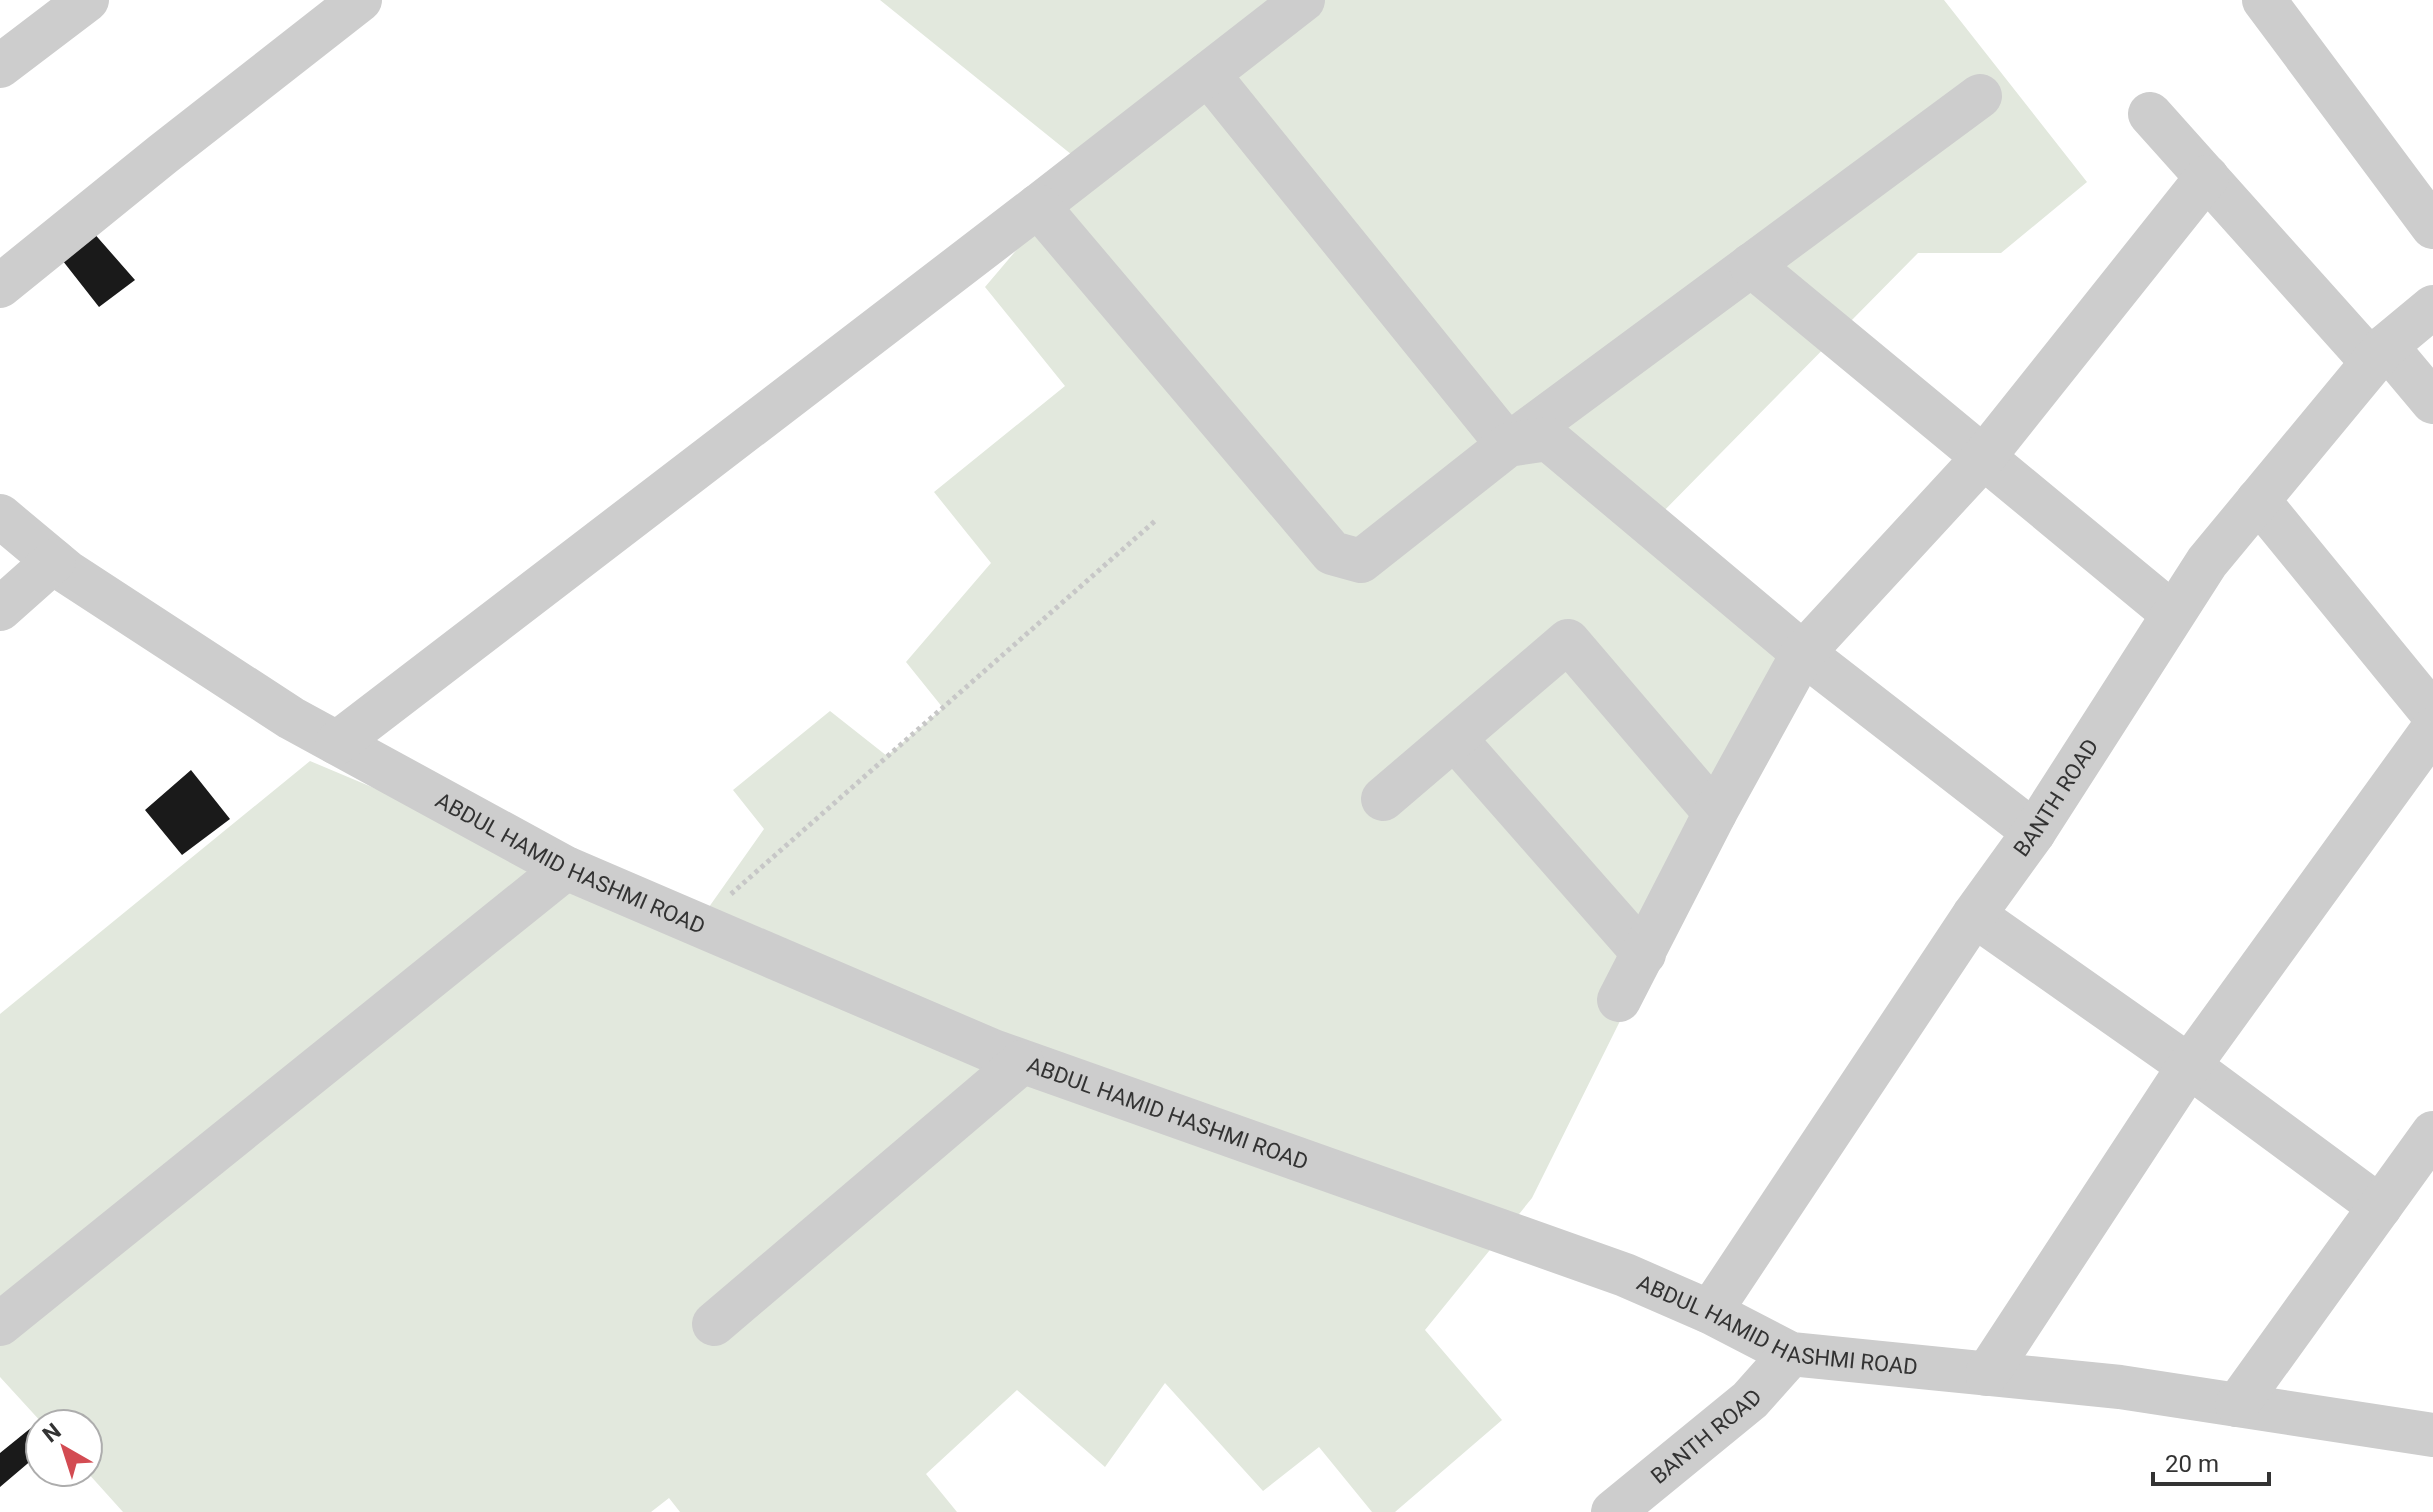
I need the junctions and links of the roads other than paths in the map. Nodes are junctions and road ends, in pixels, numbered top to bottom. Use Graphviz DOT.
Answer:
graph roads {
  1 [pos="87,0"];
  2 [pos="360,0"];
  3 [pos="1303,0"];
  4 [pos="2264,0"];
  5 [pos="0,66"];
  6 [pos="1208,74"];
  7 [pos="1980,96"];
  8 [pos="2150,114"];
  9 [pos="2207,177"];
  10 [pos="1038,206"];
  11 [pos="2433,227"];
  12 [pos="1751,265"];
  13 [pos="0,286"];
  14 [pos="2433,307"];
  15 [pos="2379,354"];
  16 [pos="2433,402"];
  17 [pos="1508,445"];
  18 [pos="1983,458"];
  19 [pos="2258,500"];
  20 [pos="0,516"];
  21 [pos="54,561"];
  22 [pos="0,609"];
  23 [pos="2173,614"];
  24 [pos="1803,653"];
  25 [pos="2433,714"];
  26 [pos="2433,729"];
  27 [pos="1455,739"];
  28 [pos="337,743"];
  29 [pos="1383,799"];
  30 [pos="1715,813"];
  31 [pos="2034,832"];
  32 [pos="566,868"];
  33 [pos="1974,915"];
  34 [pos="1644,954"];
  35 [pos="1619,1000"];
  36 [pos="1022,1062"];
  37 [pos="2189,1066"];
  38 [pos="2433,1133"];
  39 [pos="2380,1207"];
  40 [pos="1710,1312"];
  41 [pos="0,1324"];
  42 [pos="714,1324"];
  43 [pos="1791,1354"];
  44 [pos="1987,1374"];
  45 [pos="2237,1405"];
  46 [pos="2433,1435"];
  47 [pos="1613,1512"];
  1 -- 5 [label="street"];
  2 -- 13 [label="street"];
  3 -- 6 [label="street"];
  4 -- 11 [label="street"];
  6 -- 10 [label="street"];
  6 -- 17 [label="street"];
  7 -- 12 [label="street"];
  8 -- 9 [label="street"];
  9 -- 15 [label="street"];
  9 -- 18 [label="street"];
  10 -- 17 [label="street"];
  10 -- 28 [label="street"];
  12 -- 17 [label="street"];
  12 -- 18 [label="street"];
  14 -- 15 [label="street, BANTH ROAD"];
  15 -- 16 [label="street"];
  15 -- 19 [label="street, BANTH ROAD"];
  17 -- 24 [label="street"];
  18 -- 23 [label="street"];
  18 -- 24 [label="street"];
  19 -- 23 [label="street, BANTH ROAD"];
  19 -- 25 [label="street"];
  20 -- 21 [label="street, ABDUL HAMID HASHMI ROAD"];
  21 -- 22 [label="street"];
  21 -- 28 [label="street, ABDUL HAMID HASHMI ROAD"];
  23 -- 31 [label="street, BANTH ROAD"];
  24 -- 30 [label="street"];
  24 -- 31 [label="street"];
  26 -- 37 [label="street"];
  27 -- 29 [label="street"];
  27 -- 30 [label="street"];
  27 -- 34 [label="street"];
  28 -- 32 [label="street, ABDUL HAMID HASHMI ROAD"];
  30 -- 34 [label="street"];
  31 -- 33 [label="street, BANTH ROAD"];
  32 -- 36 [label="street, ABDUL HAMID HASHMI ROAD"];
  32 -- 41 [label="street"];
  33 -- 37 [label="street"];
  33 -- 40 [label="street, BANTH ROAD"];
  34 -- 35 [label="street"];
  36 -- 40 [label="street, ABDUL HAMID HASHMI ROAD"];
  36 -- 42 [label="street"];
  37 -- 39 [label="street"];
  37 -- 44 [label="street"];
  38 -- 39 [label="street"];
  39 -- 45 [label="street"];
  40 -- 43 [label="street, ABDUL HAMID HASHMI ROAD"];
  43 -- 44 [label="street, ABDUL HAMID HASHMI ROAD"];
  43 -- 47 [label="street, BANTH ROAD"];
  44 -- 45 [label="street, ABDUL HAMID HASHMI ROAD"];
  45 -- 46 [label="street, ABDUL HAMID HASHMI ROAD"];
}
